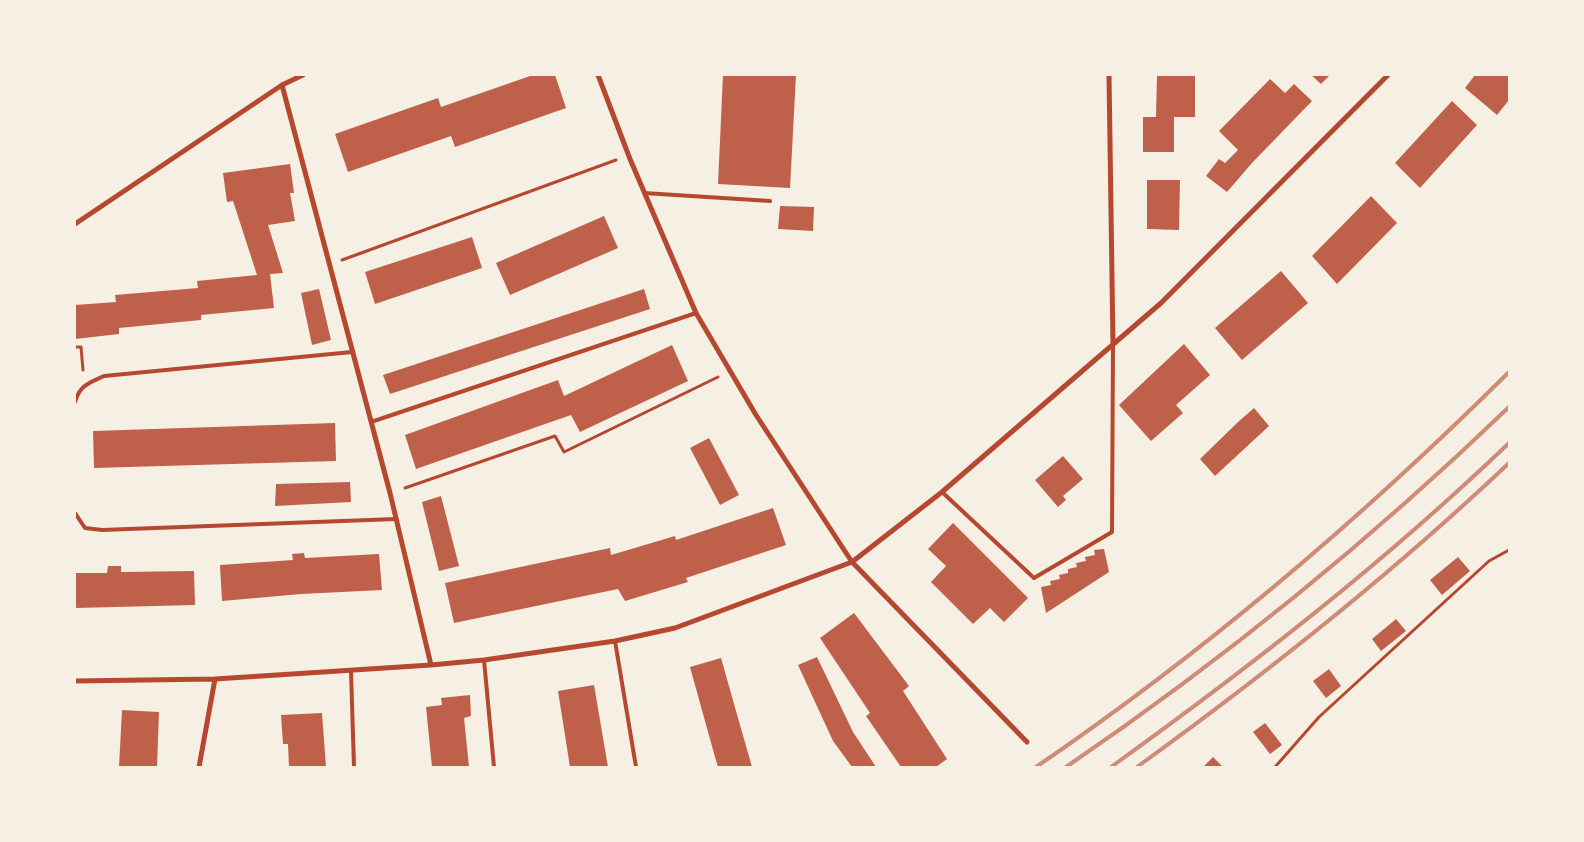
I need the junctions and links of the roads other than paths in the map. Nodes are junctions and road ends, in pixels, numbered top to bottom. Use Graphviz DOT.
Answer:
graph roads {
  1 [pos="303,75"];
  2 [pos="598,75"];
  3 [pos="1109,75"];
  4 [pos="1388,75"];
  5 [pos="282,85"];
  6 [pos="644,193"];
  7 [pos="770,201"];
  8 [pos="75,224"];
  9 [pos="696,313"];
  10 [pos="1113,345"];
  11 [pos="352,352"];
  12 [pos="75,402"];
  13 [pos="371,422"];
  14 [pos="942,492"];
  15 [pos="75,513"];
  16 [pos="396,519"];
  17 [pos="852,562"];
  18 [pos="615,641"];
  19 [pos="484,660"];
  20 [pos="431,665"];
  21 [pos="351,671"];
  22 [pos="214,679"];
  23 [pos="75,682"];
  24 [pos="1027,742"];
  25 [pos="199,767"];
  26 [pos="354,767"];
  27 [pos="494,767"];
  28 [pos="636,767"];
  1 -- 5 [label="street"];
  2 -- 6 [label="street"];
  3 -- 10 [label="street"];
  4 -- 10 [label="street"];
  5 -- 8 [label="street"];
  5 -- 11 [label="street"];
  6 -- 7 [label="lane"];
  6 -- 9 [label="street"];
  9 -- 13 [label="lane"];
  9 -- 17 [label="street"];
  10 -- 14 [label="street"];
  10 -- 14 [label="lane"];
  11 -- 12 [label="lane"];
  11 -- 13 [label="street"];
  13 -- 16 [label="street"];
  14 -- 17 [label="street"];
  15 -- 16 [label="lane"];
  16 -- 20 [label="street"];
  17 -- 18 [label="street"];
  17 -- 24 [label="street"];
  18 -- 19 [label="street"];
  18 -- 28 [label="lane"];
  19 -- 20 [label="street"];
  19 -- 27 [label="lane"];
  20 -- 21 [label="street"];
  21 -- 22 [label="street"];
  21 -- 26 [label="lane"];
  22 -- 23 [label="street"];
  22 -- 25 [label="street"];
}
